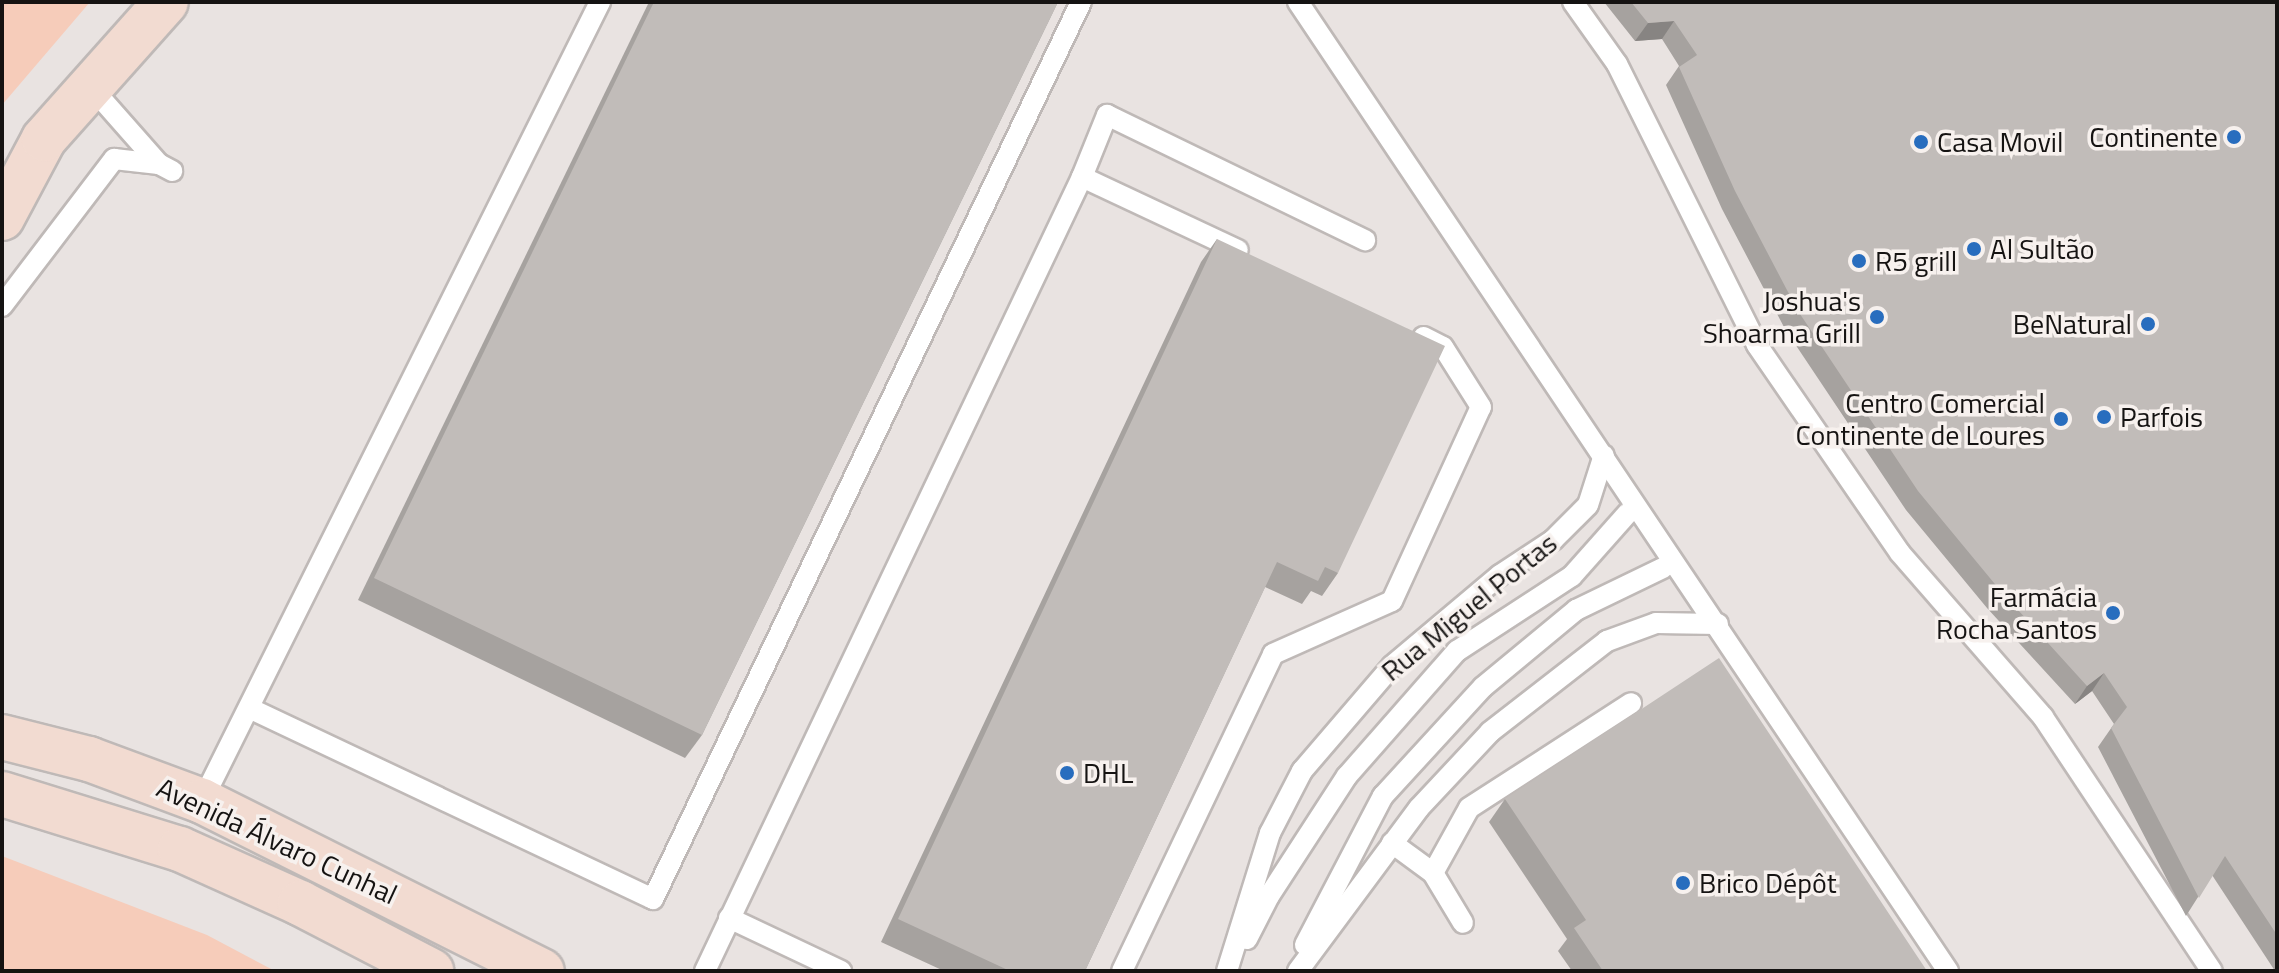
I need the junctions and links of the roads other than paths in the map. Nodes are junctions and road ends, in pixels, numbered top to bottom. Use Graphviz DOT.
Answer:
graph roads {
  1 [pos="166,2"];
  2 [pos="600,2"];
  3 [pos="1081,2"];
  4 [pos="1298,2"];
  5 [pos="1573,2"];
  6 [pos="91,87"];
  7 [pos="1082,177"];
  8 [pos="2,218"];
  9 [pos="1365,240"];
  10 [pos="1255,258"];
  11 [pos="2,306"];
  12 [pos="1400,327"];
  13 [pos="1604,455"];
  14 [pos="1628,513"];
  15 [pos="1663,568"];
  16 [pos="1718,624"];
  17 [pos="1631,703"];
  18 [pos="249,708"];
  19 [pos="2,737"];
  20 [pos="2,794"];
  21 [pos="202,801"];
  22 [pos="1392,843"];
  23 [pos="1433,873"];
  24 [pos="729,918"];
  25 [pos="1463,923"];
  26 [pos="431,971"];
  27 [pos="542,971"];
  28 [pos="705,971"];
  29 [pos="841,971"];
  30 [pos="1122,971"];
  31 [pos="1229,971"];
  32 [pos="1296,971"];
  33 [pos="1948,971"];
  34 [pos="2212,971"];
  1 -- 6 [label="main road"];
  2 -- 18 [label="lane"];
  3 -- 18 [label="lane"];
  4 -- 13 [label="lane"];
  5 -- 34 [label="lane"];
  6 -- 8 [label="main road"];
  6 -- 11 [label="lane"];
  7 -- 9 [label="lane"];
  7 -- 10 [label="lane"];
  7 -- 24 [label="lane"];
  12 -- 30 [label="lane"];
  13 -- 16 [label="lane"];
  13 -- 31 [label="lane, Rua Miguel Portas"];
  14 -- 31 [label="lane"];
  15 -- 32 [label="lane"];
  16 -- 22 [label="lane"];
  16 -- 33 [label="lane"];
  17 -- 23 [label="lane"];
  18 -- 21 [label="lane"];
  19 -- 21 [label="main road, Avenida Álvaro Cunhal"];
  20 -- 26 [label="main road, Avenida Álvaro Cunhal"];
  21 -- 27 [label="main road, Avenida Álvaro Cunhal"];
  22 -- 23 [label="lane"];
  22 -- 32 [label="lane"];
  23 -- 25 [label="lane"];
  24 -- 28 [label="lane"];
  24 -- 29 [label="lane"];
}
